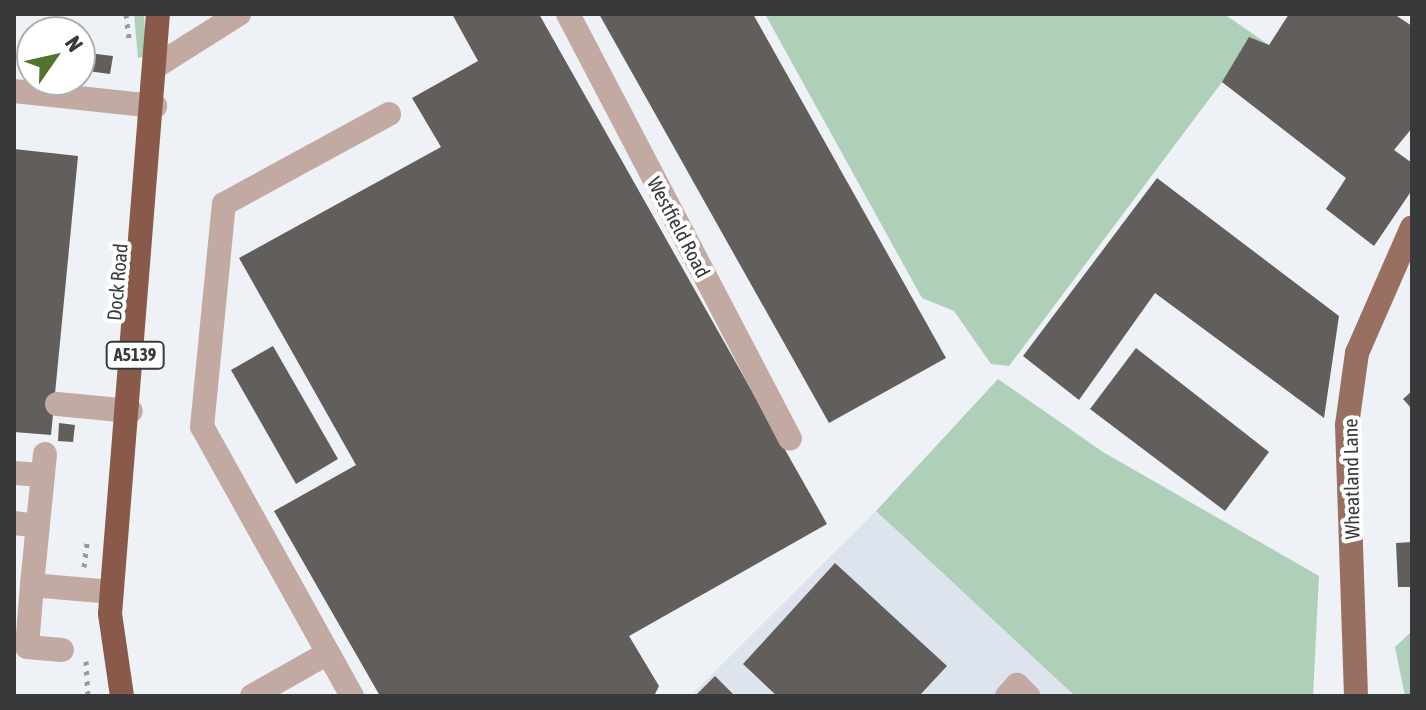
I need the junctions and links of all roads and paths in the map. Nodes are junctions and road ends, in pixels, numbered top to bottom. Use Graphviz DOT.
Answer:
graph roads {
  1 [pos="158,14"];
  2 [pos="239,14"];
  3 [pos="568,14"];
  4 [pos="213,23"];
  5 [pos="158,65"];
  6 [pos="14,91"];
  7 [pos="155,106"];
  8 [pos="389,114"];
  9 [pos="1412,227"];
  10 [pos="57,404"];
  11 [pos="131,411"];
  12 [pos="790,439"];
  13 [pos="14,473"];
  14 [pos="26,524"];
  15 [pos="112,592"];
  16 [pos="26,595"];
  17 [pos="21,646"];
  18 [pos="62,650"];
  19 [pos="328,653"];
  20 [pos="122,696"];
  21 [pos="252,696"];
  22 [pos="352,696"];
  23 [pos="1007,696"];
  24 [pos="1028,696"];
  25 [pos="1356,696"];
  1 -- 5 [label="highway, Dock Road / A5139"];
  2 -- 4 [label="street"];
  3 -- 12 [label="street, Westfield Road"];
  4 -- 5 [label="street"];
  5 -- 7 [label="highway, Dock Road / A5139"];
  6 -- 7 [label="street"];
  7 -- 11 [label="highway, Dock Road / A5139"];
  8 -- 19 [label="street"];
  9 -- 25 [label="main road, Wheatland Lane"];
  10 -- 11 [label="street"];
  11 -- 15 [label="highway, Dock Road / A5139"];
  13 -- 14 [label="street"];
  14 -- 16 [label="street"];
  15 -- 16 [label="street"];
  15 -- 20 [label="highway, Dock Road / A5139"];
  16 -- 17 [label="street"];
  17 -- 18 [label="street"];
  19 -- 21 [label="street"];
  19 -- 22 [label="street"];
  23 -- 24 [label="street"];
}
